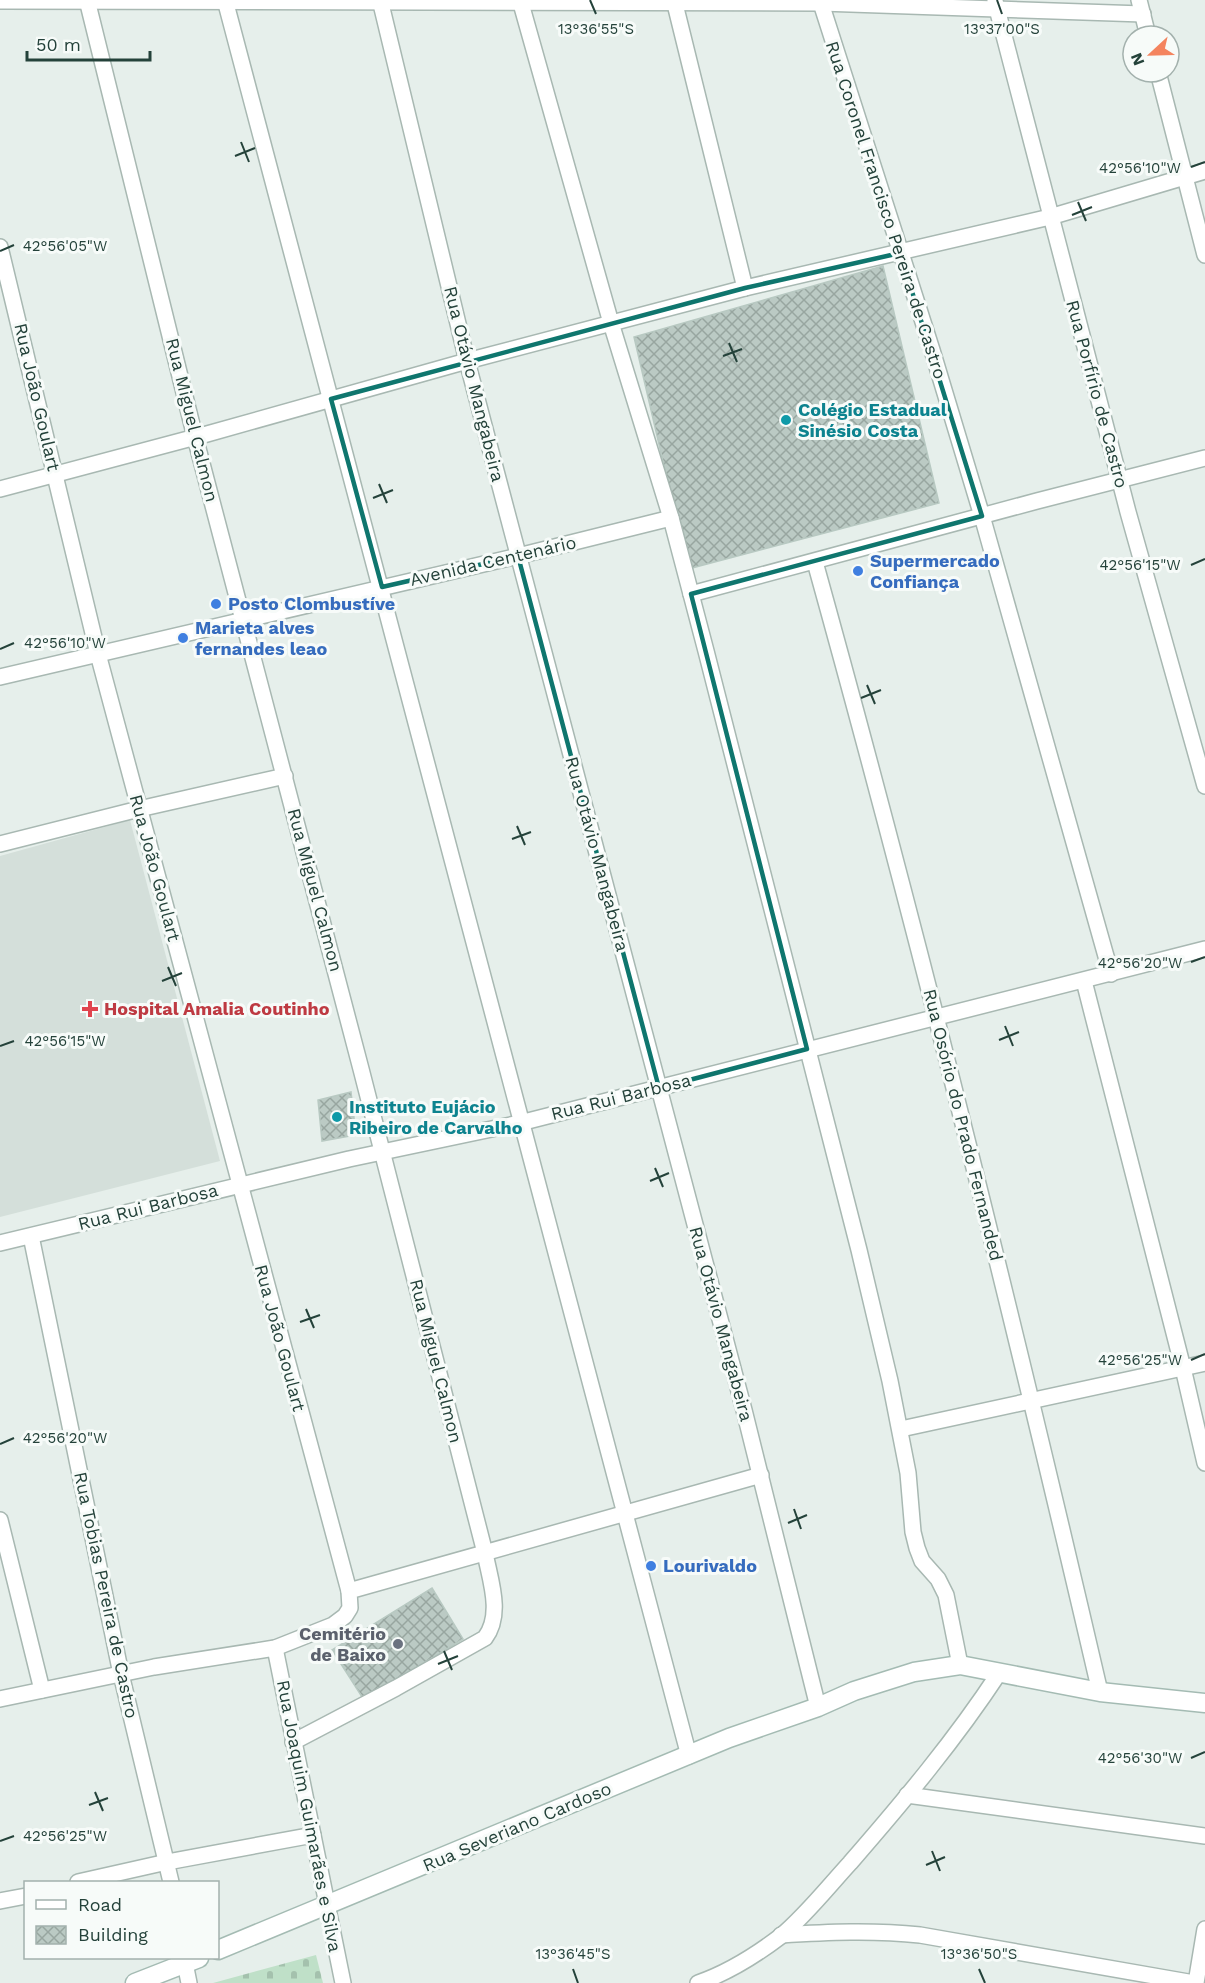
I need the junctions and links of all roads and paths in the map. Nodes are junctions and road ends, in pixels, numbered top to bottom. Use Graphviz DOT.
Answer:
graph roads {
  1 [pos="0,1"];
  2 [pos="87,1"];
  3 [pos="225,1"];
  4 [pos="380,1"];
  5 [pos="675,1"];
  6 [pos="820,1"];
  7 [pos="520,2"];
  8 [pos="996,4"];
  9 [pos="1141,7"];
  10 [pos="1145,24"];
  11 [pos="1161,84"];
  12 [pos="1205,171"];
  13 [pos="1185,177"];
  14 [pos="1050,218"];
  15 [pos="0,247"];
  16 [pos="900,253"];
  17 [pos="1205,255"];
  18 [pos="5,283"];
  19 [pos="745,288"];
  20 [pos="610,323"];
  21 [pos="467,361"];
  22 [pos="331,399"];
  23 [pos="195,437"];
  24 [pos="1205,458"];
  25 [pos="55,474"];
  26 [pos="1120,480"];
  27 [pos="0,489"];
  28 [pos="982,516"];
  29 [pos="671,518"];
  30 [pos="518,556"];
  31 [pos="815,562"];
  32 [pos="382,587"];
  33 [pos="691,594"];
  34 [pos="243,620"];
  35 [pos="98,654"];
  36 [pos="0,676"];
  37 [pos="285,776"];
  38 [pos="1205,786"];
  39 [pos="139,809"];
  40 [pos="0,844"];
  41 [pos="1205,949"];
  42 [pos="1111,974"];
  43 [pos="1084,981"];
  44 [pos="935,1017"];
  45 [pos="807,1049"];
  46 [pos="659,1088"];
  47 [pos="520,1123"];
  48 [pos="382,1152"];
  49 [pos="239,1185"];
  50 [pos="32,1236"];
  51 [pos="0,1243"];
  52 [pos="1205,1363"];
  53 [pos="1183,1368"];
  54 [pos="1033,1401"];
  55 [pos="901,1429"];
  56 [pos="1205,1463"];
  57 [pos="760,1474"];
  58 [pos="624,1513"];
  59 [pos="0,1520"];
  60 [pos="485,1553"];
  61 [pos="349,1591"];
  62 [pos="275,1648"];
  63 [pos="960,1665"];
  64 [pos="999,1673"];
  65 [pos="121,1674"];
  66 [pos="42,1690"];
  67 [pos="1100,1692"];
  68 [pos="0,1699"];
  69 [pos="1205,1702"];
  70 [pos="818,1707"];
  71 [pos="293,1742"];
  72 [pos="689,1756"];
  73 [pos="907,1795"];
  74 [pos="313,1835"];
  75 [pos="1205,1836"];
  76 [pos="167,1862"];
  77 [pos="82,1881"];
  78 [pos="171,1881"];
  79 [pos="24,1896"];
  80 [pos="0,1901"];
  81 [pos="327,1906"];
  82 [pos="1205,1929"];
  83 [pos="781,1935"];
  84 [pos="219,1950"];
  85 [pos="190,1959"];
  86 [pos="704,1982"];
  87 [pos="135,1983"];
  88 [pos="189,1983"];
  89 [pos="343,1983"];
  90 [pos="1195,1983"];
  1 -- 2 [label="street"];
  2 -- 3 [label="street"];
  2 -- 23 [label="street, Rua Miguel Calmon"];
  3 -- 4 [label="street"];
  3 -- 22 [label="street"];
  4 -- 7 [label="street"];
  4 -- 21 [label="street, Rua Otávio Mangabeira"];
  5 -- 6 [label="street"];
  5 -- 7 [label="street"];
  5 -- 19 [label="street"];
  6 -- 8 [label="street"];
  6 -- 16 [label="street, Rua Coronel Francisco Pereira de Castro"];
  7 -- 20 [label="street"];
  8 -- 9 [label="street"];
  8 -- 14 [label="street, Rua Porfírio de Castro"];
  9 -- 10 [label="street"];
  11 -- 13 [label="street"];
  12 -- 13 [label="street"];
  13 -- 14 [label="street"];
  13 -- 17 [label="street"];
  14 -- 16 [label="street"];
  14 -- 26 [label="street, Rua Porfírio de Castro"];
  15 -- 18 [label="street, Rua João Goulart"];
  16 -- 19 [label="street"];
  16 -- 28 [label="street, Rua Coronel Francisco Pereira de Castro"];
  18 -- 25 [label="street, Rua João Goulart"];
  19 -- 20 [label="street"];
  20 -- 21 [label="street"];
  20 -- 29 [label="street"];
  21 -- 22 [label="street"];
  21 -- 30 [label="street, Rua Otávio Mangabeira"];
  22 -- 23 [label="street"];
  22 -- 32 [label="street"];
  23 -- 25 [label="street"];
  23 -- 34 [label="street, Rua Miguel Calmon"];
  24 -- 26 [label="street"];
  25 -- 27 [label="street"];
  25 -- 35 [label="street, Rua João Goulart"];
  26 -- 28 [label="street"];
  26 -- 38 [label="street, Rua Porfírio de Castro"];
  28 -- 31 [label="street"];
  28 -- 42 [label="street, Rua Coronel Francisco Pereira de Castro"];
  29 -- 30 [label="street, Avenida Centenário"];
  29 -- 33 [label="street"];
  30 -- 32 [label="street, Avenida Centenário"];
  30 -- 46 [label="street, Rua Otávio Mangabeira"];
  31 -- 33 [label="street"];
  31 -- 44 [label="street, Rua Osório do Prado Fernanded"];
  32 -- 34 [label="street, Avenida Centenário"];
  32 -- 47 [label="street"];
  33 -- 45 [label="street"];
  34 -- 35 [label="street, Avenida Centenário"];
  34 -- 37 [label="street, Rua Miguel Calmon"];
  35 -- 36 [label="street, Avenida Centenário"];
  35 -- 39 [label="street, Rua João Goulart"];
  37 -- 39 [label="street"];
  37 -- 48 [label="street, Rua Miguel Calmon"];
  39 -- 40 [label="street"];
  39 -- 49 [label="street, Rua João Goulart"];
  41 -- 42 [label="street, Rua Rui Barbosa"];
  42 -- 43 [label="street, Rua Rui Barbosa"];
  43 -- 44 [label="street, Rua Rui Barbosa"];
  43 -- 53 [label="street"];
  44 -- 45 [label="street, Rua Rui Barbosa"];
  44 -- 54 [label="street, Rua Osório do Prado Fernanded"];
  45 -- 46 [label="street, Rua Rui Barbosa"];
  45 -- 55 [label="street"];
  46 -- 47 [label="street, Rua Rui Barbosa"];
  46 -- 57 [label="street, Rua Otávio Mangabeira"];
  47 -- 48 [label="street, Rua Rui Barbosa"];
  47 -- 58 [label="street"];
  48 -- 49 [label="street, Rua Rui Barbosa"];
  48 -- 60 [label="street, Rua Miguel Calmon"];
  49 -- 50 [label="street, Rua Rui Barbosa"];
  49 -- 61 [label="street, Rua João Goulart"];
  50 -- 51 [label="street, Rua Rui Barbosa"];
  50 -- 65 [label="street, Rua Tobias Pereira de Castro"];
  52 -- 53 [label="street"];
  53 -- 54 [label="street"];
  53 -- 56 [label="street"];
  54 -- 55 [label="street"];
  54 -- 67 [label="street, Rua Osório do Prado Fernanded"];
  55 -- 63 [label="street"];
  57 -- 58 [label="street"];
  57 -- 70 [label="street, Rua Otávio Mangabeira"];
  58 -- 60 [label="street"];
  58 -- 72 [label="street"];
  59 -- 66 [label="street"];
  60 -- 61 [label="street"];
  60 -- 71 [label="street, Rua Miguel Calmon"];
  61 -- 62 [label="street"];
  62 -- 65 [label="street"];
  62 -- 71 [label="street, Rua Joaquim Guimarães e Silva"];
  63 -- 64 [label="street, Rua Severiano Cardoso"];
  63 -- 70 [label="street, Rua Severiano Cardoso"];
  64 -- 67 [label="street, Rua Severiano Cardoso"];
  64 -- 73 [label="street"];
  65 -- 66 [label="street"];
  65 -- 76 [label="street, Rua Tobias Pereira de Castro"];
  66 -- 68 [label="street"];
  67 -- 69 [label="street, Rua Severiano Cardoso"];
  70 -- 72 [label="street, Rua Severiano Cardoso"];
  71 -- 74 [label="street, Rua Joaquim Guimarães e Silva"];
  72 -- 81 [label="street, Rua Severiano Cardoso"];
  73 -- 75 [label="street"];
  73 -- 83 [label="street"];
  74 -- 76 [label="street"];
  74 -- 81 [label="street, Rua Joaquim Guimarães e Silva"];
  76 -- 77 [label="street"];
  76 -- 78 [label="street, Rua Tobias Pereira de Castro"];
  79 -- 80 [label="street"];
  81 -- 84 [label="street, Rua Severiano Cardoso"];
  81 -- 89 [label="street, Rua Joaquim Guimarães e Silva"];
  82 -- 90 [label="street"];
  83 -- 86 [label="street"];
  83 -- 90 [label="street"];
  85 -- 87 [label="street"];
  85 -- 88 [label="street"];
}
